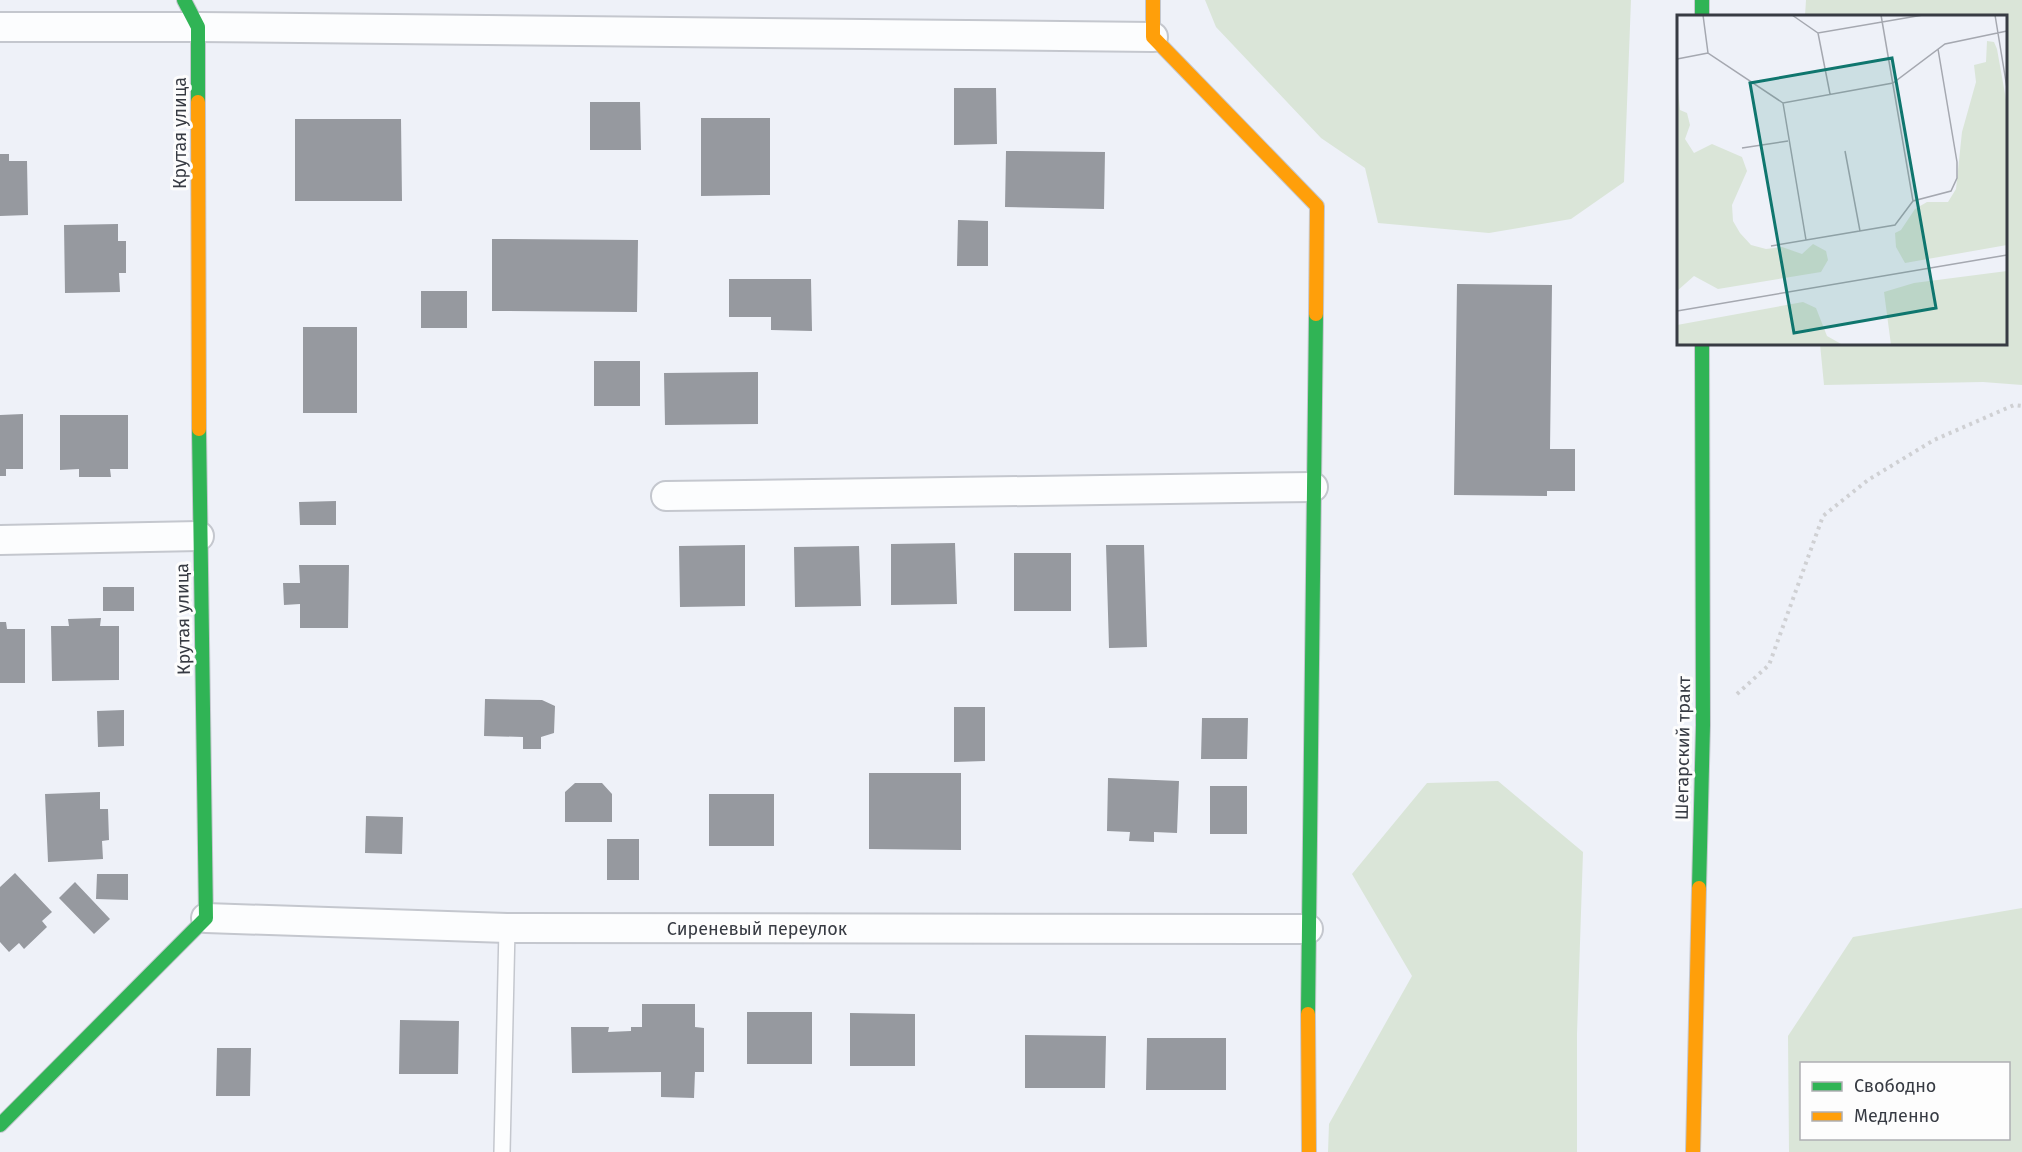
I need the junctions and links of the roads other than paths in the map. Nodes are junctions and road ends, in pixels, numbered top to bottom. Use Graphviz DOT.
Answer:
graph roads {
  1 [pos="184,0"];
  2 [pos="1153,0"];
  3 [pos="0,27"];
  4 [pos="198,27"];
  5 [pos="1153,37"];
  6 [pos="1702,345"];
  7 [pos="1313,487"];
  8 [pos="666,496"];
  9 [pos="199,536"];
  10 [pos="0,540"];
  11 [pos="206,918"];
  12 [pos="507,928"];
  13 [pos="1308,929"];
  14 [pos="0,1125"];
  15 [pos="502,1152"];
  16 [pos="1309,1152"];
  17 [pos="1693,1152"];
  1 -- 4 [label="street"];
  2 -- 5 [label="street"];
  3 -- 4 [label="street"];
  4 -- 5 [label="street"];
  4 -- 9 [label="street, Крутая улица"];
  5 -- 7 [label="street"];
  6 -- 17 [label="street, Шегарский тракт"];
  7 -- 8 [label="street"];
  7 -- 13 [label="street"];
  9 -- 10 [label="street"];
  9 -- 11 [label="street, Крутая улица"];
  11 -- 12 [label="street, Сиреневый переулок"];
  11 -- 14 [label="street"];
  12 -- 13 [label="street, Сиреневый переулок"];
  12 -- 15 [label="lane"];
  13 -- 16 [label="street"];
}
